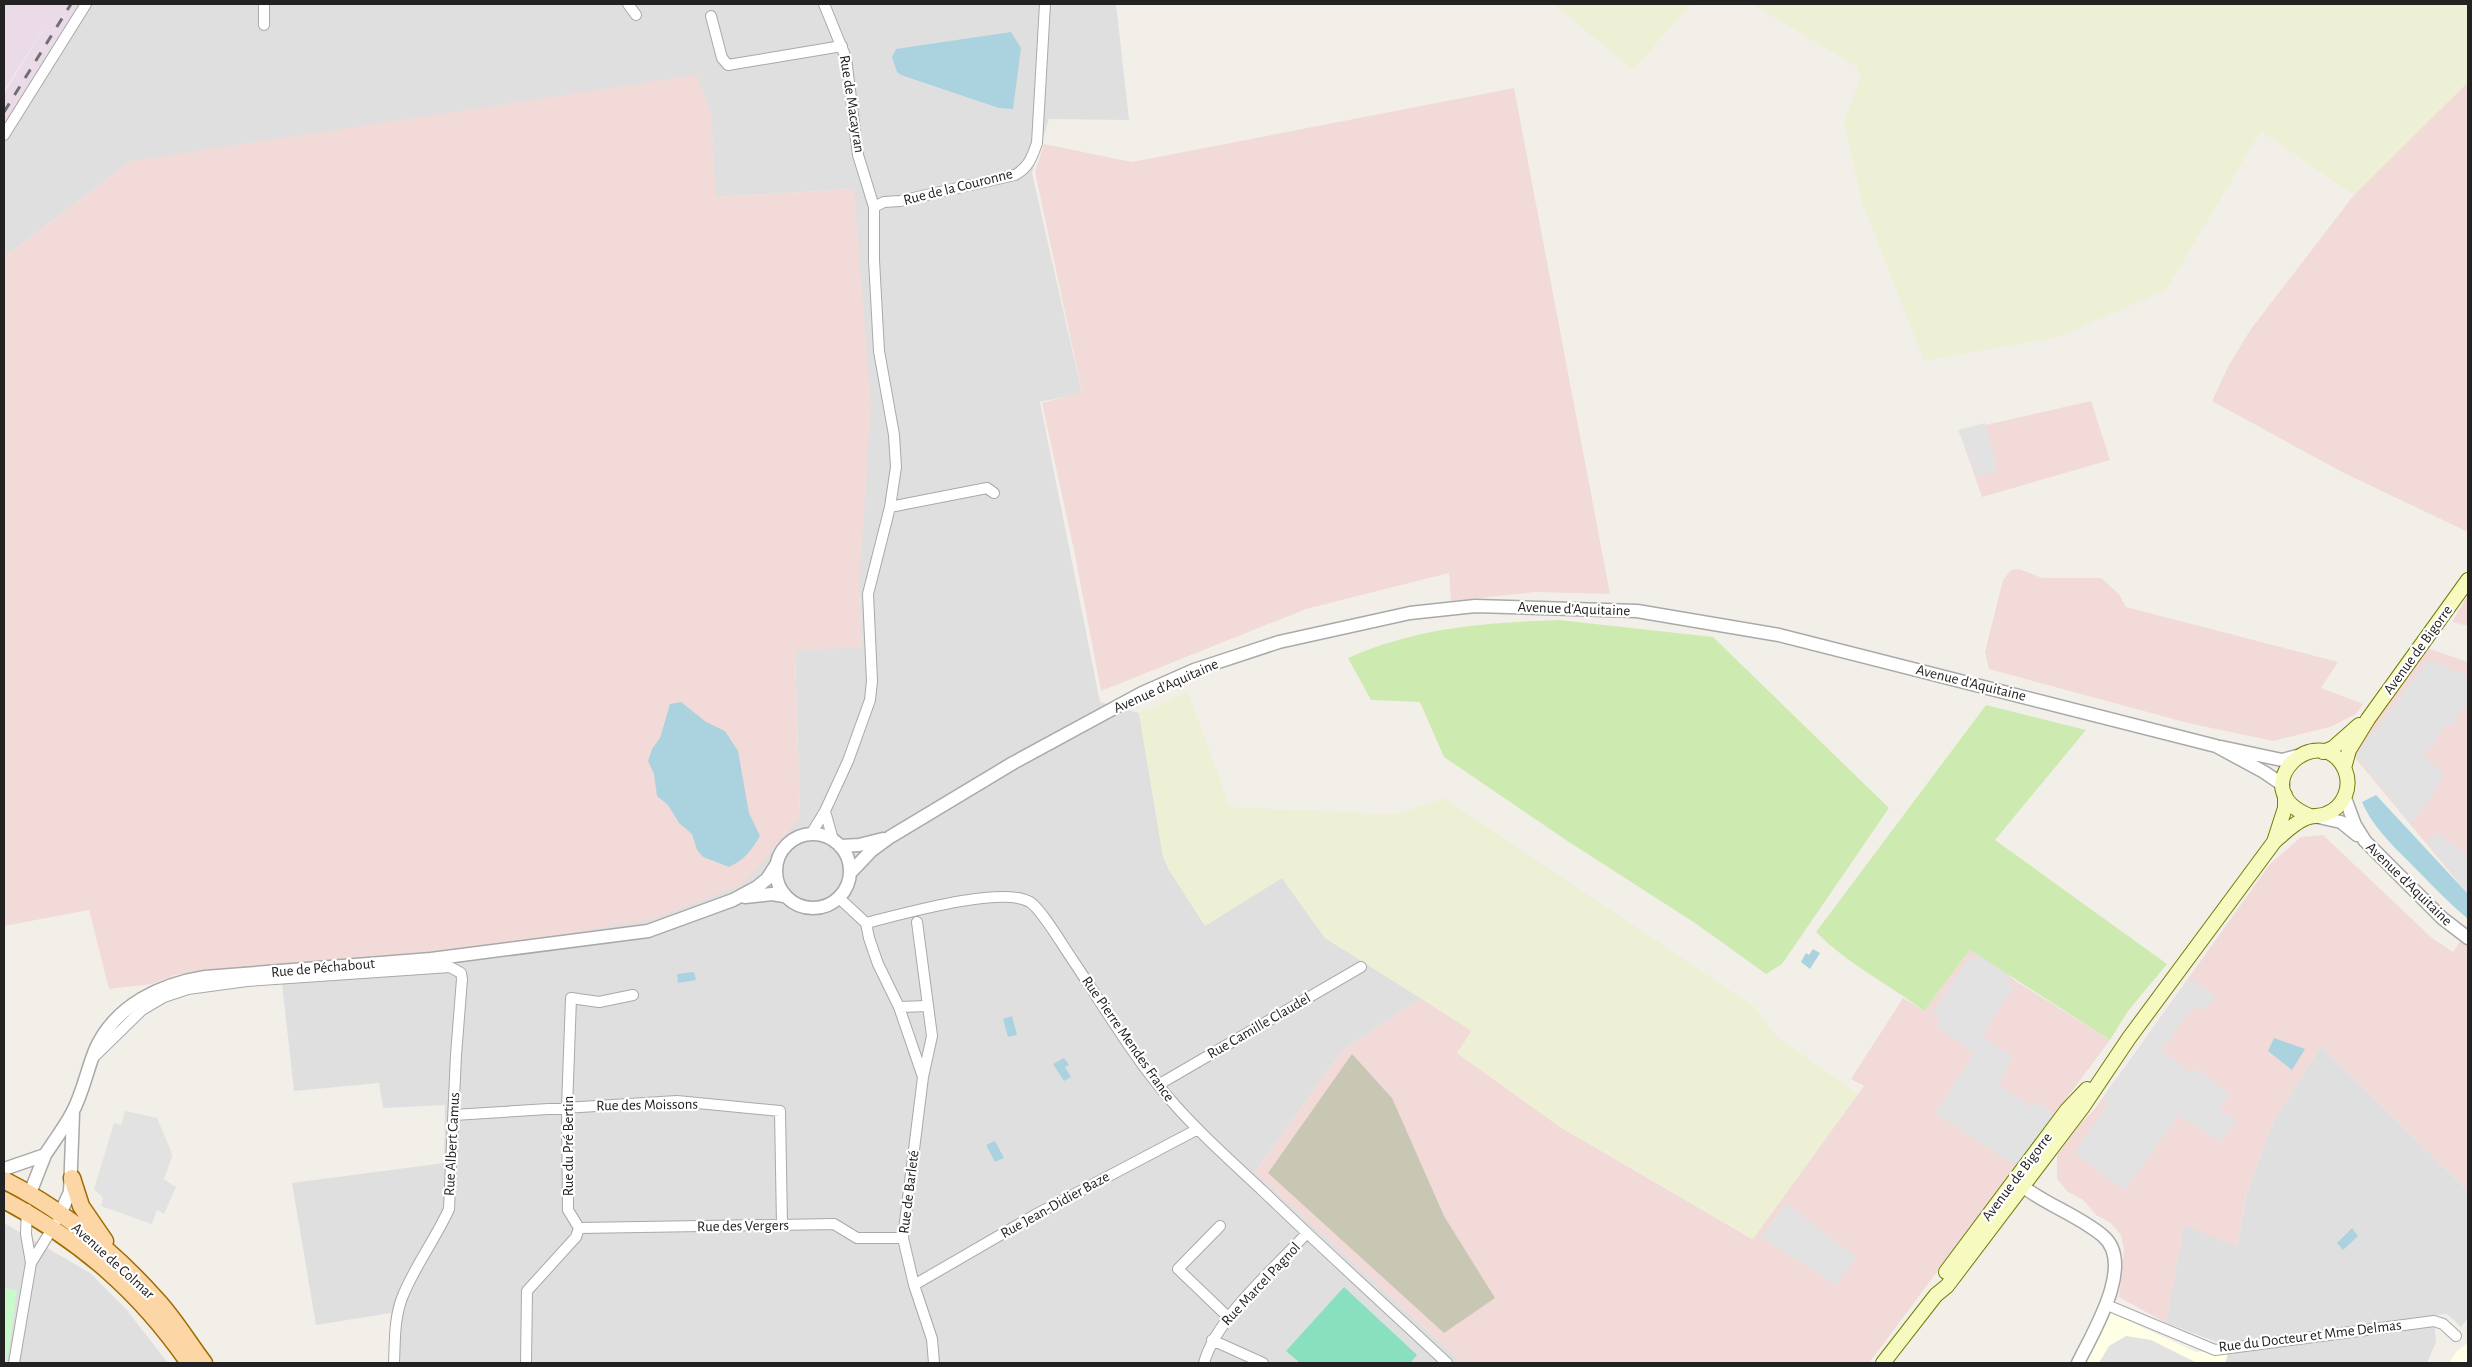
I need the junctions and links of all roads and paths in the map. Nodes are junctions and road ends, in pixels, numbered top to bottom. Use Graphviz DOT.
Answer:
graph roads {
  1 [pos="86,4"];
  2 [pos="264,4"];
  3 [pos="628,4"];
  4 [pos="824,4"];
  5 [pos="1045,4"];
  6 [pos="636,15"];
  7 [pos="711,16"];
  8 [pos="264,25"];
  9 [pos="842,46"];
  10 [pos="4,135"];
  11 [pos="874,207"];
  12 [pos="994,493"];
  13 [pos="890,506"];
  14 [pos="2468,580"];
  15 [pos="2368,719"];
  16 [pos="2216,746"];
  17 [pos="2323,752"];
  18 [pos="2297,756"];
  19 [pos="2344,768"];
  20 [pos="2284,790"];
  21 [pos="2345,798"];
  22 [pos="825,811"];
  23 [pos="2312,816"];
  24 [pos="811,834"];
  25 [pos="890,837"];
  26 [pos="2365,841"];
  27 [pos="2274,842"];
  28 [pos="836,843"];
  29 [pos="776,865"];
  30 [pos="850,873"];
  31 [pos="784,896"];
  32 [pos="839,898"];
  33 [pos="733,900"];
  34 [pos="917,922"];
  35 [pos="866,923"];
  36 [pos="2468,938"];
  37 [pos="1361,967"];
  38 [pos="633,995"];
  39 [pos="928,1006"];
  40 [pos="899,1007"];
  41 [pos="92,1060"];
  42 [pos="2108,1067"];
  43 [pos="923,1077"];
  44 [pos="1158,1085"];
  45 [pos="567,1108"];
  46 [pos="73,1112"];
  47 [pos="454,1114"];
  48 [pos="2058,1123"];
  49 [pos="1198,1129"];
  50 [pos="45,1156"];
  51 [pos="4,1169"];
  52 [pos="72,1178"];
  53 [pos="4,1180"];
  54 [pos="2021,1185"];
  55 [pos="30,1193"];
  56 [pos="4,1200"];
  57 [pos="26,1212"];
  58 [pos="56,1221"];
  59 [pos="782,1225"];
  60 [pos="1220,1226"];
  61 [pos="579,1228"];
  62 [pos="1307,1234"];
  63 [pos="69,1238"];
  64 [pos="903,1238"];
  65 [pos="41,1248"];
  66 [pos="31,1263"];
  67 [pos="121,1263"];
  68 [pos="914,1285"];
  69 [pos="1936,1295"];
  70 [pos="2107,1305"];
  71 [pos="1228,1317"];
  72 [pos="2456,1336"];
  73 [pos="1212,1340"];
  74 [pos="14,1363"];
  75 [pos="188,1363"];
  76 [pos="204,1363"];
  77 [pos="394,1363"];
  78 [pos="526,1363"];
  79 [pos="934,1363"];
  80 [pos="1204,1363"];
  81 [pos="1263,1363"];
  82 [pos="1447,1363"];
  83 [pos="1882,1363"];
  84 [pos="2078,1363"];
  1 -- 10 [label="street"];
  2 -- 8 [label="street"];
  3 -- 6 [label="street"];
  4 -- 9 [label="street, Rue de Macayran"];
  5 -- 11 [label="street, Rue de la Couronne"];
  7 -- 9 [label="street"];
  9 -- 11 [label="street, Rue de Macayran"];
  11 -- 13 [label="street, Rue de Macayran"];
  12 -- 13 [label="street"];
  13 -- 22 [label="street, Rue de Macayran"];
  14 -- 15 [label="main road, Avenue de Bigorre"];
  15 -- 17 [label="main road, Avenue de Bigorre"];
  15 -- 19 [label="main road, Avenue de Bigorre"];
  16 -- 18 [label="street"];
  16 -- 20 [label="street, Avenue d'Aquitaine"];
  16 -- 25 [label="street, Avenue d'Aquitaine"];
  17 -- 18 [label="main road"];
  17 -- 19 [label="main road"];
  18 -- 20 [label="main road"];
  19 -- 21 [label="main road"];
  20 -- 23 [label="main road"];
  20 -- 27 [label="main road, Avenue de Bigorre"];
  21 -- 23 [label="main road"];
  21 -- 26 [label="street, Avenue d'Aquitaine"];
  22 -- 24 [label="street, Rue de Macayran"];
  22 -- 28 [label="street"];
  23 -- 26 [label="street"];
  23 -- 27 [label="main road, Avenue de Bigorre"];
  24 -- 28 [label="street"];
  24 -- 29 [label="street"];
  25 -- 28 [label="street, Avenue d'Aquitaine"];
  25 -- 30 [label="street, Avenue d'Aquitaine"];
  26 -- 36 [label="street, Avenue d'Aquitaine"];
  27 -- 42 [label="main road, Avenue de Bigorre"];
  28 -- 30 [label="street"];
  29 -- 31 [label="street"];
  29 -- 33 [label="street, Rue de Péchabout"];
  30 -- 32 [label="street"];
  31 -- 32 [label="street"];
  31 -- 33 [label="street, Rue de Péchabout"];
  32 -- 35 [label="street"];
  33 -- 41 [label="street, Rue de Péchabout"];
  34 -- 39 [label="street, Rue de Barleté"];
  35 -- 40 [label="street, Rue de Barleté"];
  35 -- 44 [label="street, Rue Pierre Mendes France"];
  37 -- 44 [label="street, Rue Camille Claudel"];
  38 -- 45 [label="street, Rue du Pré Bertin"];
  39 -- 40 [label="street"];
  39 -- 43 [label="street, Rue de Barleté"];
  40 -- 43 [label="street, Rue de Barleté"];
  41 -- 46 [label="street, Rue de Péchabout"];
  41 -- 47 [label="street, Rue Albert Camus"];
  42 -- 48 [label="main road, Avenue de Bigorre"];
  42 -- 54 [label="main road, Avenue de Bigorre"];
  43 -- 64 [label="street, Rue de Barleté"];
  44 -- 49 [label="street, Rue Pierre Mendes France"];
  45 -- 47 [label="street, Rue des Moissons"];
  45 -- 59 [label="street, Rue des Moissons"];
  45 -- 61 [label="street, Rue du Pré Bertin"];
  46 -- 50 [label="street, Rue de Péchabout"];
  46 -- 52 [label="street"];
  47 -- 77 [label="street, Rue Albert Camus"];
  48 -- 54 [label="main road"];
  48 -- 69 [label="main road, Avenue de Bigorre"];
  49 -- 62 [label="street, Rue Pierre Mendes France"];
  49 -- 68 [label="street, Rue Jean-Didier Baze"];
  50 -- 51 [label="street"];
  50 -- 55 [label="street, Rue de Péchabout"];
  52 -- 58 [label="street"];
  52 -- 67 [label="main road"];
  53 -- 55 [label="main road, Avenue de Colmar"];
  54 -- 69 [label="main road, Avenue de Bigorre"];
  54 -- 70 [label="street"];
  55 -- 57 [label="street"];
  55 -- 58 [label="main road, Avenue de Colmar"];
  56 -- 57 [label="main road, Avenue de Colmar"];
  57 -- 58 [label="main road, Avenue de Colmar"];
  57 -- 66 [label="street"];
  58 -- 63 [label="main road, Avenue de Colmar"];
  58 -- 65 [label="street"];
  58 -- 67 [label="main road, Avenue de Colmar"];
  59 -- 61 [label="street, Rue des Vergers"];
  59 -- 64 [label="street, Rue des Vergers"];
  60 -- 71 [label="street"];
  61 -- 78 [label="street"];
  62 -- 71 [label="street, Rue Marcel Pagnol"];
  62 -- 82 [label="street, Rue Pierre Mendes France"];
  63 -- 65 [label="street"];
  63 -- 75 [label="main road, Avenue de Colmar"];
  64 -- 68 [label="street, Rue de Barleté"];
  65 -- 66 [label="street"];
  66 -- 74 [label="street"];
  67 -- 76 [label="main road, Avenue de Colmar"];
  68 -- 79 [label="street, Rue de Barleté"];
  69 -- 83 [label="main road, Avenue de Bigorre"];
  70 -- 72 [label="street, Rue du Docteur et Mme Delmas"];
  70 -- 84 [label="street"];
  71 -- 73 [label="street, Rue Marcel Pagnol"];
  73 -- 80 [label="street, Rue Marcel Pagnol"];
  73 -- 81 [label="street"];
}
